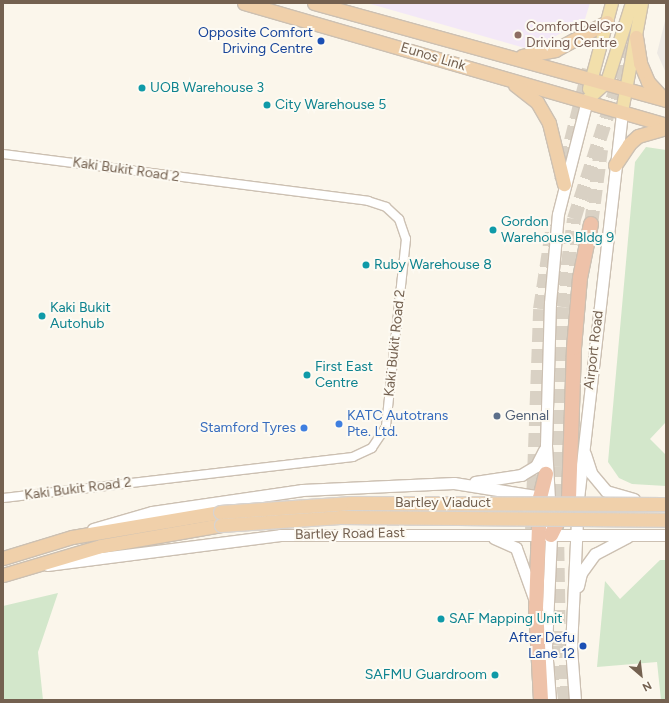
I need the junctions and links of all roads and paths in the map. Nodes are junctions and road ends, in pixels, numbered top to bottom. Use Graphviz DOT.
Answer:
graph roads {
  1 [pos="244,3"];
  2 [pos="314,3"];
  3 [pos="612,3"];
  4 [pos="632,3"];
  5 [pos="642,3"];
  6 [pos="607,22"];
  7 [pos="636,37"];
  8 [pos="504,55"];
  9 [pos="592,78"];
  10 [pos="510,82"];
  11 [pos="607,82"];
  12 [pos="625,87"];
  13 [pos="587,100"];
  14 [pos="666,100"];
  15 [pos="622,112"];
  16 [pos="666,125"];
  17 [pos="666,128"];
  18 [pos="3,154"];
  19 [pos="615,165"];
  20 [pos="564,184"];
  21 [pos="591,224"];
  22 [pos="546,445"];
  23 [pos="584,450"];
  24 [pos="546,474"];
  25 [pos="454,483"];
  26 [pos="3,498"];
  27 [pos="545,498"];
  28 [pos="574,499"];
  29 [pos="666,499"];
  30 [pos="666,504"];
  31 [pos="666,520"];
  32 [pos="221,525"];
  33 [pos="487,535"];
  34 [pos="546,535"];
  35 [pos="666,535"];
  36 [pos="576,536"];
  37 [pos="629,536"];
  38 [pos="72,537"];
  39 [pos="3,558"];
  40 [pos="36,564"];
  41 [pos="3,575"];
  42 [pos="536,608"];
  43 [pos="572,608"];
  44 [pos="541,700"];
  45 [pos="550,700"];
  46 [pos="575,700"];
  1 -- 10 [label="highway, Eunos Link"];
  2 -- 8 [label="highway, Eunos Link"];
  3 -- 6 [label="main road"];
  4 -- 11 [label="main road"];
  5 -- 7 [label="main road, Airport Road"];
  6 -- 8 [label="highway"];
  6 -- 9 [label="main road"];
  7 -- 12 [label="main road, Airport Road"];
  7 -- 14 [label="highway"];
  8 -- 9 [label="highway, Eunos Link"];
  9 -- 11 [label="highway, Eunos Link"];
  9 -- 13 [label="main road"];
  10 -- 13 [label="highway, Eunos Link"];
  10 -- 20 [label="highway"];
  11 -- 12 [label="highway, Eunos Link"];
  11 -- 13 [label="main road"];
  12 -- 14 [label="highway, Eunos Link"];
  12 -- 15 [label="main road, Airport Road"];
  13 -- 15 [label="highway, Eunos Link"];
  13 -- 20 [label="main road"];
  15 -- 16 [label="highway, Eunos Link"];
  15 -- 19 [label="main road, Airport Road"];
  17 -- 19 [label="highway"];
  18 -- 26 [label="street, Kaki Bukit Road 2"];
  19 -- 23 [label="main road, Airport Road"];
  20 -- 22 [label="main road"];
  21 -- 28 [label="highway"];
  22 -- 24 [label="main road"];
  22 -- 25 [label="main road"];
  23 -- 28 [label="main road, Airport Road"];
  23 -- 29 [label="main road"];
  24 -- 27 [label="highway"];
  25 -- 27 [label="main road"];
  25 -- 38 [label="main road"];
  27 -- 28 [label="main road"];
  27 -- 34 [label="highway"];
  28 -- 34 [label="highway"];
  28 -- 36 [label="main road, Airport Road"];
  30 -- 38 [label="highway, Bartley Viaduct, bridge"];
  31 -- 32 [label="highway, Bartley Viaduct, bridge"];
  32 -- 40 [label="highway, Bartley Road East"];
  33 -- 34 [label="main road, Bartley Road East"];
  33 -- 40 [label="main road, Bartley Road East"];
  33 -- 42 [label="main road"];
  34 -- 36 [label="main road, Bartley Road East"];
  34 -- 42 [label="highway"];
  34 -- 45 [label="main road"];
  35 -- 37 [label="main road, Bartley Road East"];
  36 -- 37 [label="main road, Bartley Road East"];
  36 -- 43 [label="main road, Airport Road"];
  37 -- 43 [label="main road"];
  38 -- 39 [label="highway"];
  40 -- 41 [label="highway, Bartley Road East"];
  42 -- 44 [label="highway"];
  43 -- 46 [label="main road, Airport Road"];
}
